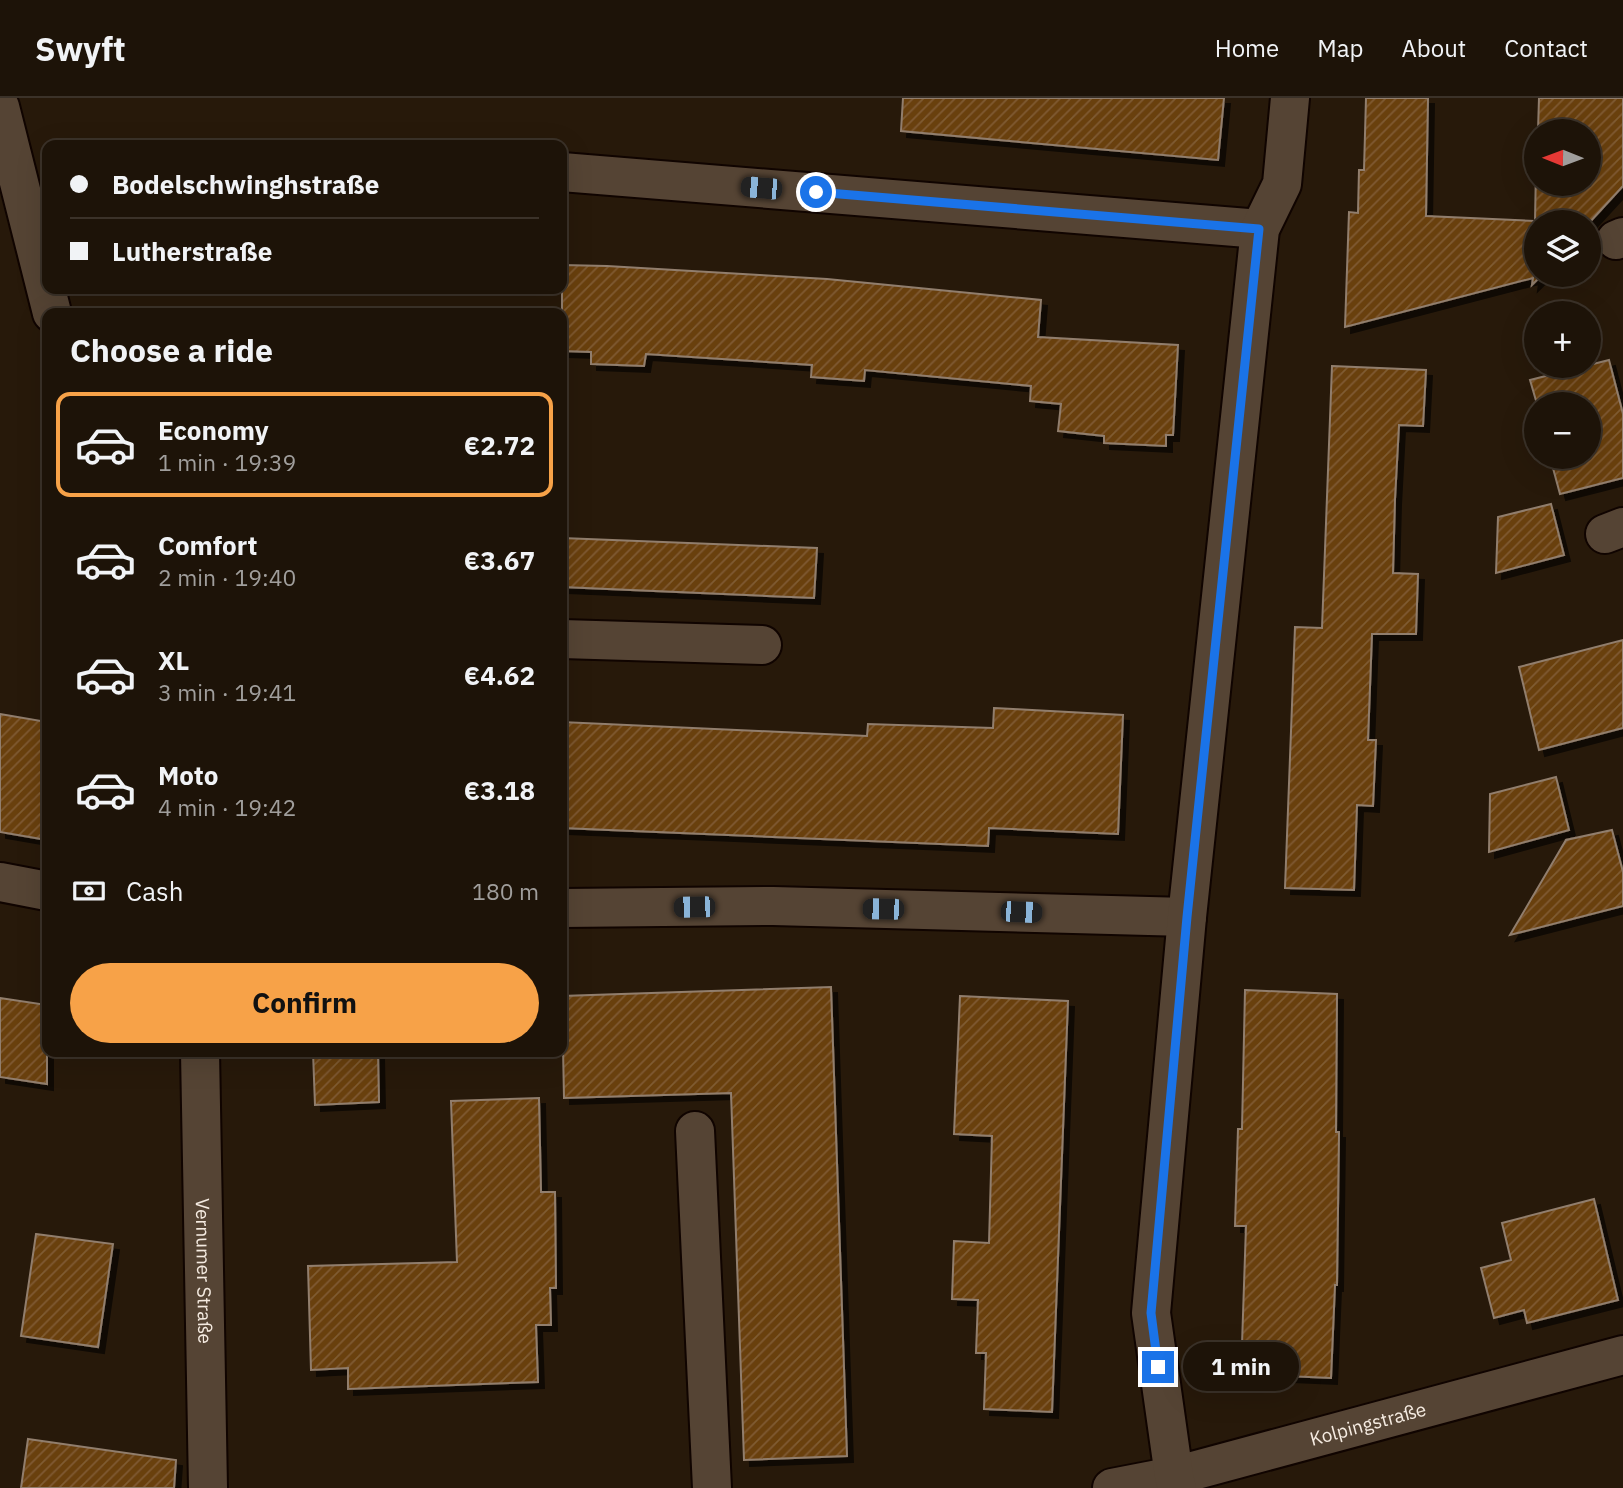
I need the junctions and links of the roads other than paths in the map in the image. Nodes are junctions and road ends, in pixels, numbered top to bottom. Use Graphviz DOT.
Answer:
graph roads {
  1 [pos="1290,98"];
  2 [pos="0,107"];
  3 [pos="567,172"];
  4 [pos="34,195"];
  5 [pos="1259,229"];
  6 [pos="42,247"];
  7 [pos="567,639"];
  8 [pos="762,645"];
  9 [pos="0,882"];
  10 [pos="42,890"];
  11 [pos="567,908"];
  12 [pos="1187,917"];
  13 [pos="200,1057"];
  14 [pos="695,1130"];
  15 [pos="1623,1355"];
  16 [pos="1175,1482"];
  17 [pos="208,1488"];
  18 [pos="712,1488"];
  19 [pos="1112,1488"];
  1 -- 5 [label="street"];
  2 -- 4 [label="street"];
  3 -- 5 [label="street"];
  4 -- 6 [label="street"];
  5 -- 12 [label="street"];
  7 -- 8 [label="street"];
  9 -- 10 [label="street"];
  11 -- 12 [label="street"];
  12 -- 16 [label="street"];
  13 -- 17 [label="street, Vernumer Straße"];
  14 -- 18 [label="street"];
  15 -- 16 [label="street, Kolpingstraße"];
  16 -- 19 [label="street, Kolpingstraße"];
}
